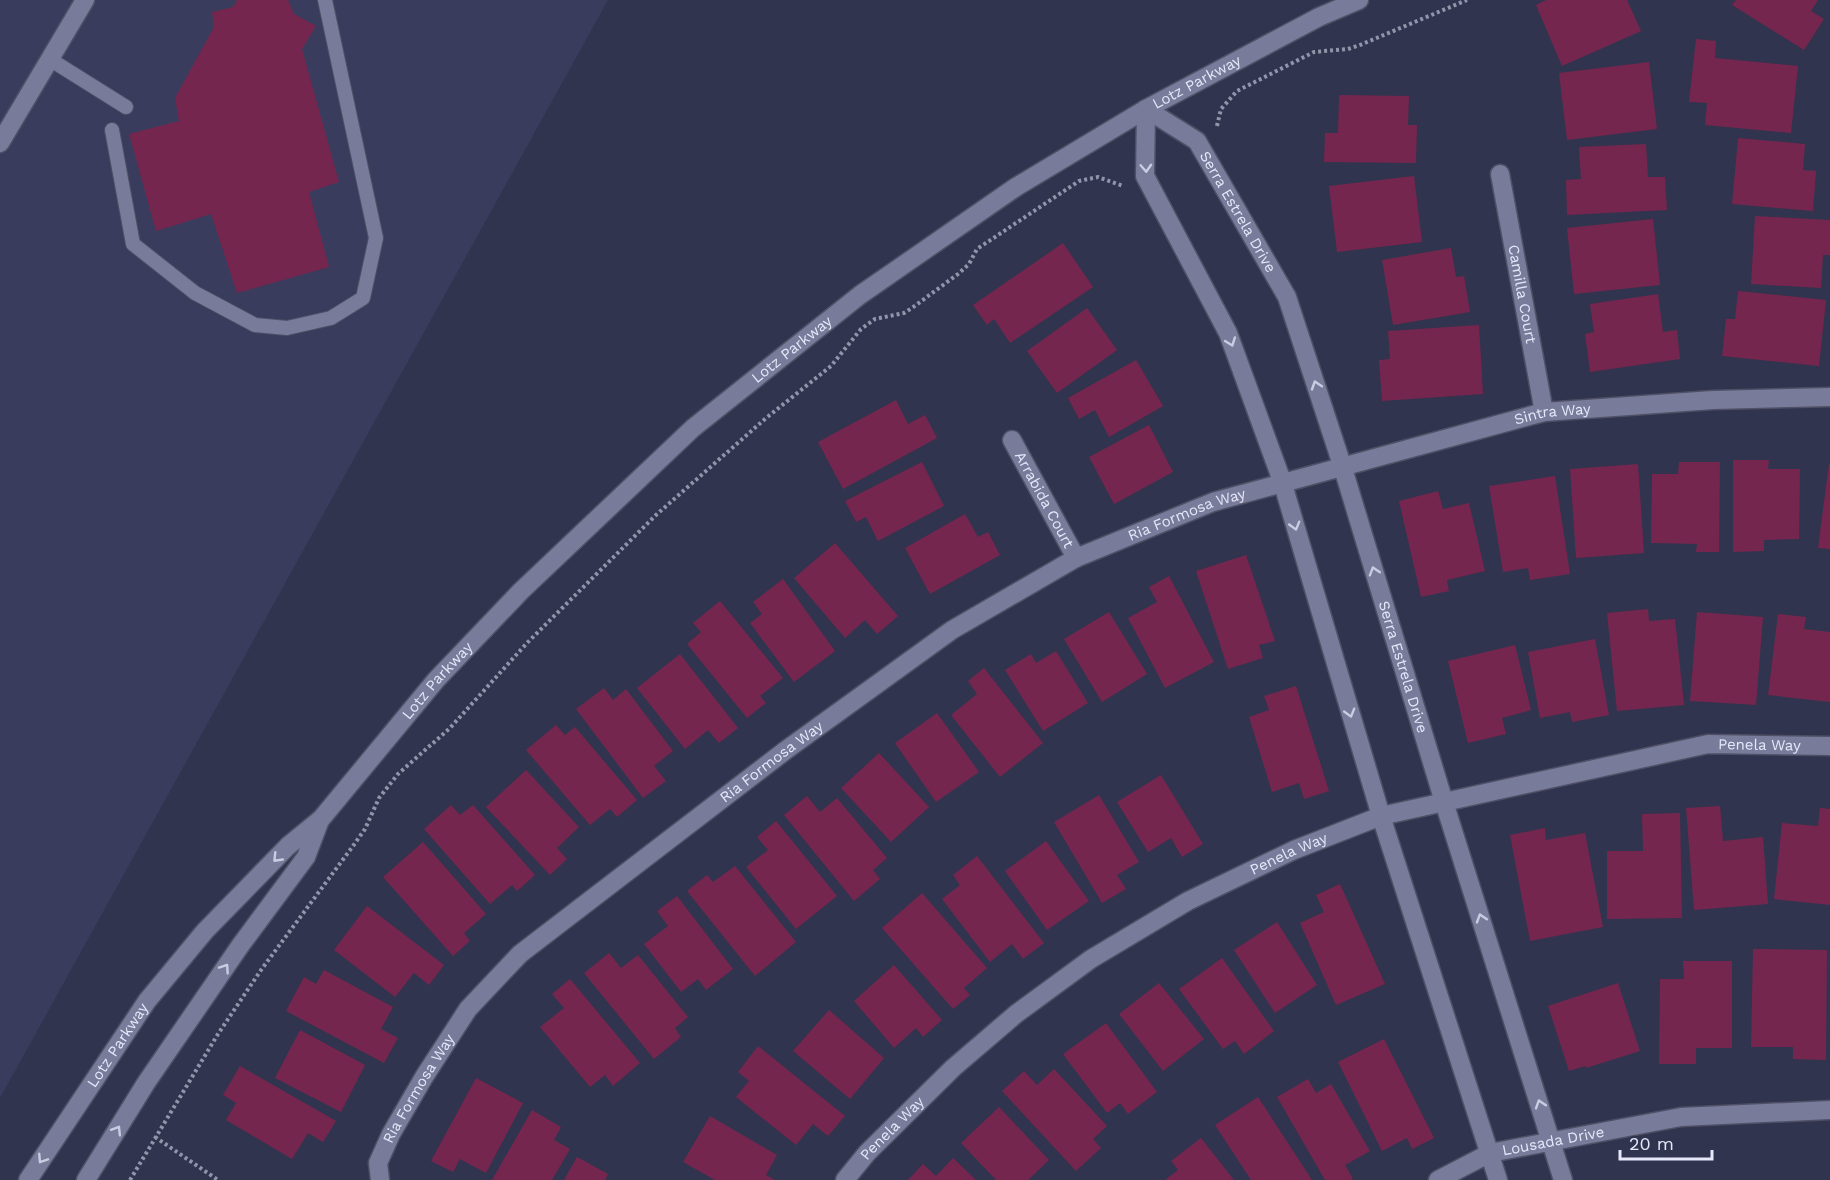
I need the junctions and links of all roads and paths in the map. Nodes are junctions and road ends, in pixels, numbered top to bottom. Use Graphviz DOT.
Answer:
graph roads {
  1 [pos="86,0"];
  2 [pos="325,0"];
  3 [pos="1359,0"];
  4 [pos="1467,0"];
  5 [pos="51,60"];
  6 [pos="126,107"];
  7 [pos="1146,110"];
  8 [pos="112,130"];
  9 [pos="1197,141"];
  10 [pos="0,143"];
  11 [pos="1500,174"];
  12 [pos="1145,176"];
  13 [pos="1830,397"];
  14 [pos="1544,412"];
  15 [pos="1012,440"];
  16 [pos="1342,465"];
  17 [pos="1282,481"];
  18 [pos="1076,558"];
  19 [pos="1830,746"];
  20 [pos="1444,802"];
  21 [pos="1381,816"];
  22 [pos="321,819"];
  23 [pos="1830,1110"];
  24 [pos="155,1137"];
  25 [pos="1551,1141"];
  26 [pos="1490,1153"];
  27 [pos="28,1180"];
  28 [pos="86,1180"];
  29 [pos="130,1180"];
  30 [pos="218,1180"];
  31 [pos="380,1180"];
  32 [pos="845,1180"];
  33 [pos="1438,1180"];
  34 [pos="1498,1180"];
  35 [pos="1563,1180"];
  1 -- 5 [label="street"];
  2 -- 8 [label="lane"];
  3 -- 7 [label="street, Lotz Parkway"];
  4 -- 9 [label="path"];
  5 -- 6 [label="lane"];
  5 -- 10 [label="street"];
  7 -- 9 [label="street, Serra Estrela Drive"];
  7 -- 12 [label="street, one-way"];
  7 -- 22 [label="street, Lotz Parkway"];
  16 -- 9 [label="street, Serra Estrela Drive, one-way"];
  11 -- 14 [label="street, Camilla Court"];
  12 -- 17 [label="street, one-way"];
  12 -- 24 [label="path"];
  13 -- 14 [label="street, Sintra Way"];
  14 -- 16 [label="street, Sintra Way"];
  15 -- 18 [label="street, Arrabida Court"];
  16 -- 17 [label="street, Sintra Way"];
  20 -- 16 [label="street, Serra Estrela Drive, one-way"];
  17 -- 18 [label="street, Ria Formosa Way"];
  17 -- 21 [label="street, one-way"];
  18 -- 31 [label="street, Ria Formosa Way"];
  19 -- 20 [label="street, Penela Way"];
  20 -- 21 [label="street, Penela Way"];
  25 -- 20 [label="street, Serra Estrela Drive, one-way"];
  21 -- 26 [label="street"];
  21 -- 32 [label="street, Penela Way"];
  22 -- 27 [label="street, Lotz Parkway, one-way"];
  28 -- 22 [label="street, Lotz Parkway, one-way"];
  23 -- 25 [label="street, Lousada Drive"];
  24 -- 29 [label="path"];
  24 -- 30 [label="path"];
  25 -- 26 [label="street, Lousada Drive"];
  25 -- 35 [label="street, Serra Estrela Drive"];
  26 -- 33 [label="street"];
  26 -- 34 [label="street"];
}
